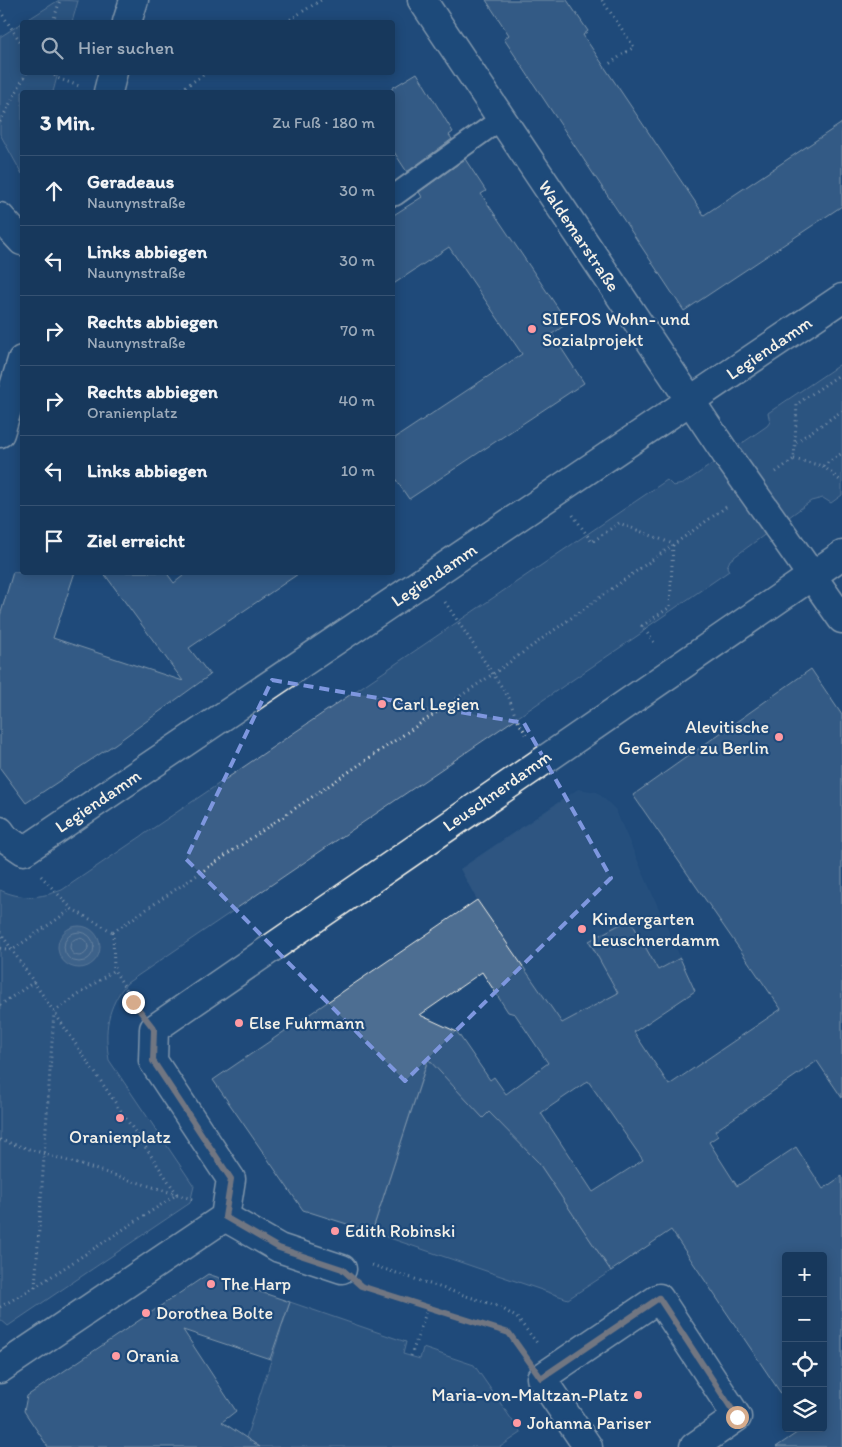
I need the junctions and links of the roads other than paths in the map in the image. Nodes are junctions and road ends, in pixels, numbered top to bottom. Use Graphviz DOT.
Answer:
graph roads {
  1 [pos="134,0"];
  2 [pos="422,0"];
  3 [pos="128,20"];
  4 [pos="112,75"];
  5 [pos="108,90"];
  6 [pos="501,119"];
  7 [pos="395,195"];
  8 [pos="0,217"];
  9 [pos="20,239"];
  10 [pos="842,298"];
  11 [pos="20,367"];
  12 [pos="689,402"];
  13 [pos="0,433"];
  14 [pos="842,555"];
  15 [pos="812,574"];
  16 [pos="842,618"];
  17 [pos="0,831"];
  18 [pos="225,1217"];
  19 [pos="342,1269"];
  20 [pos="0,1369"];
  21 [pos="588,1447"];
  22 [pos="694,1447"];
  1 -- 3 [label="street"];
  2 -- 6 [label="street, Waldemarstraße"];
  4 -- 5 [label="street"];
  6 -- 7 [label="lane"];
  6 -- 12 [label="street, Waldemarstraße"];
  8 -- 9 [label="street"];
  10 -- 12 [label="street, Legiendamm"];
  11 -- 13 [label="street"];
  12 -- 15 [label="street, Waldemarstraße, bridge"];
  12 -- 17 [label="street, Legiendamm"];
  14 -- 15 [label="street, Leuschnerdamm"];
  15 -- 16 [label="street, Waldemarstraße"];
  15 -- 18 [label="street, Leuschnerdamm"];
  18 -- 19 [label="street"];
  18 -- 20 [label="street"];
  21 -- 22 [label="street"];
}
